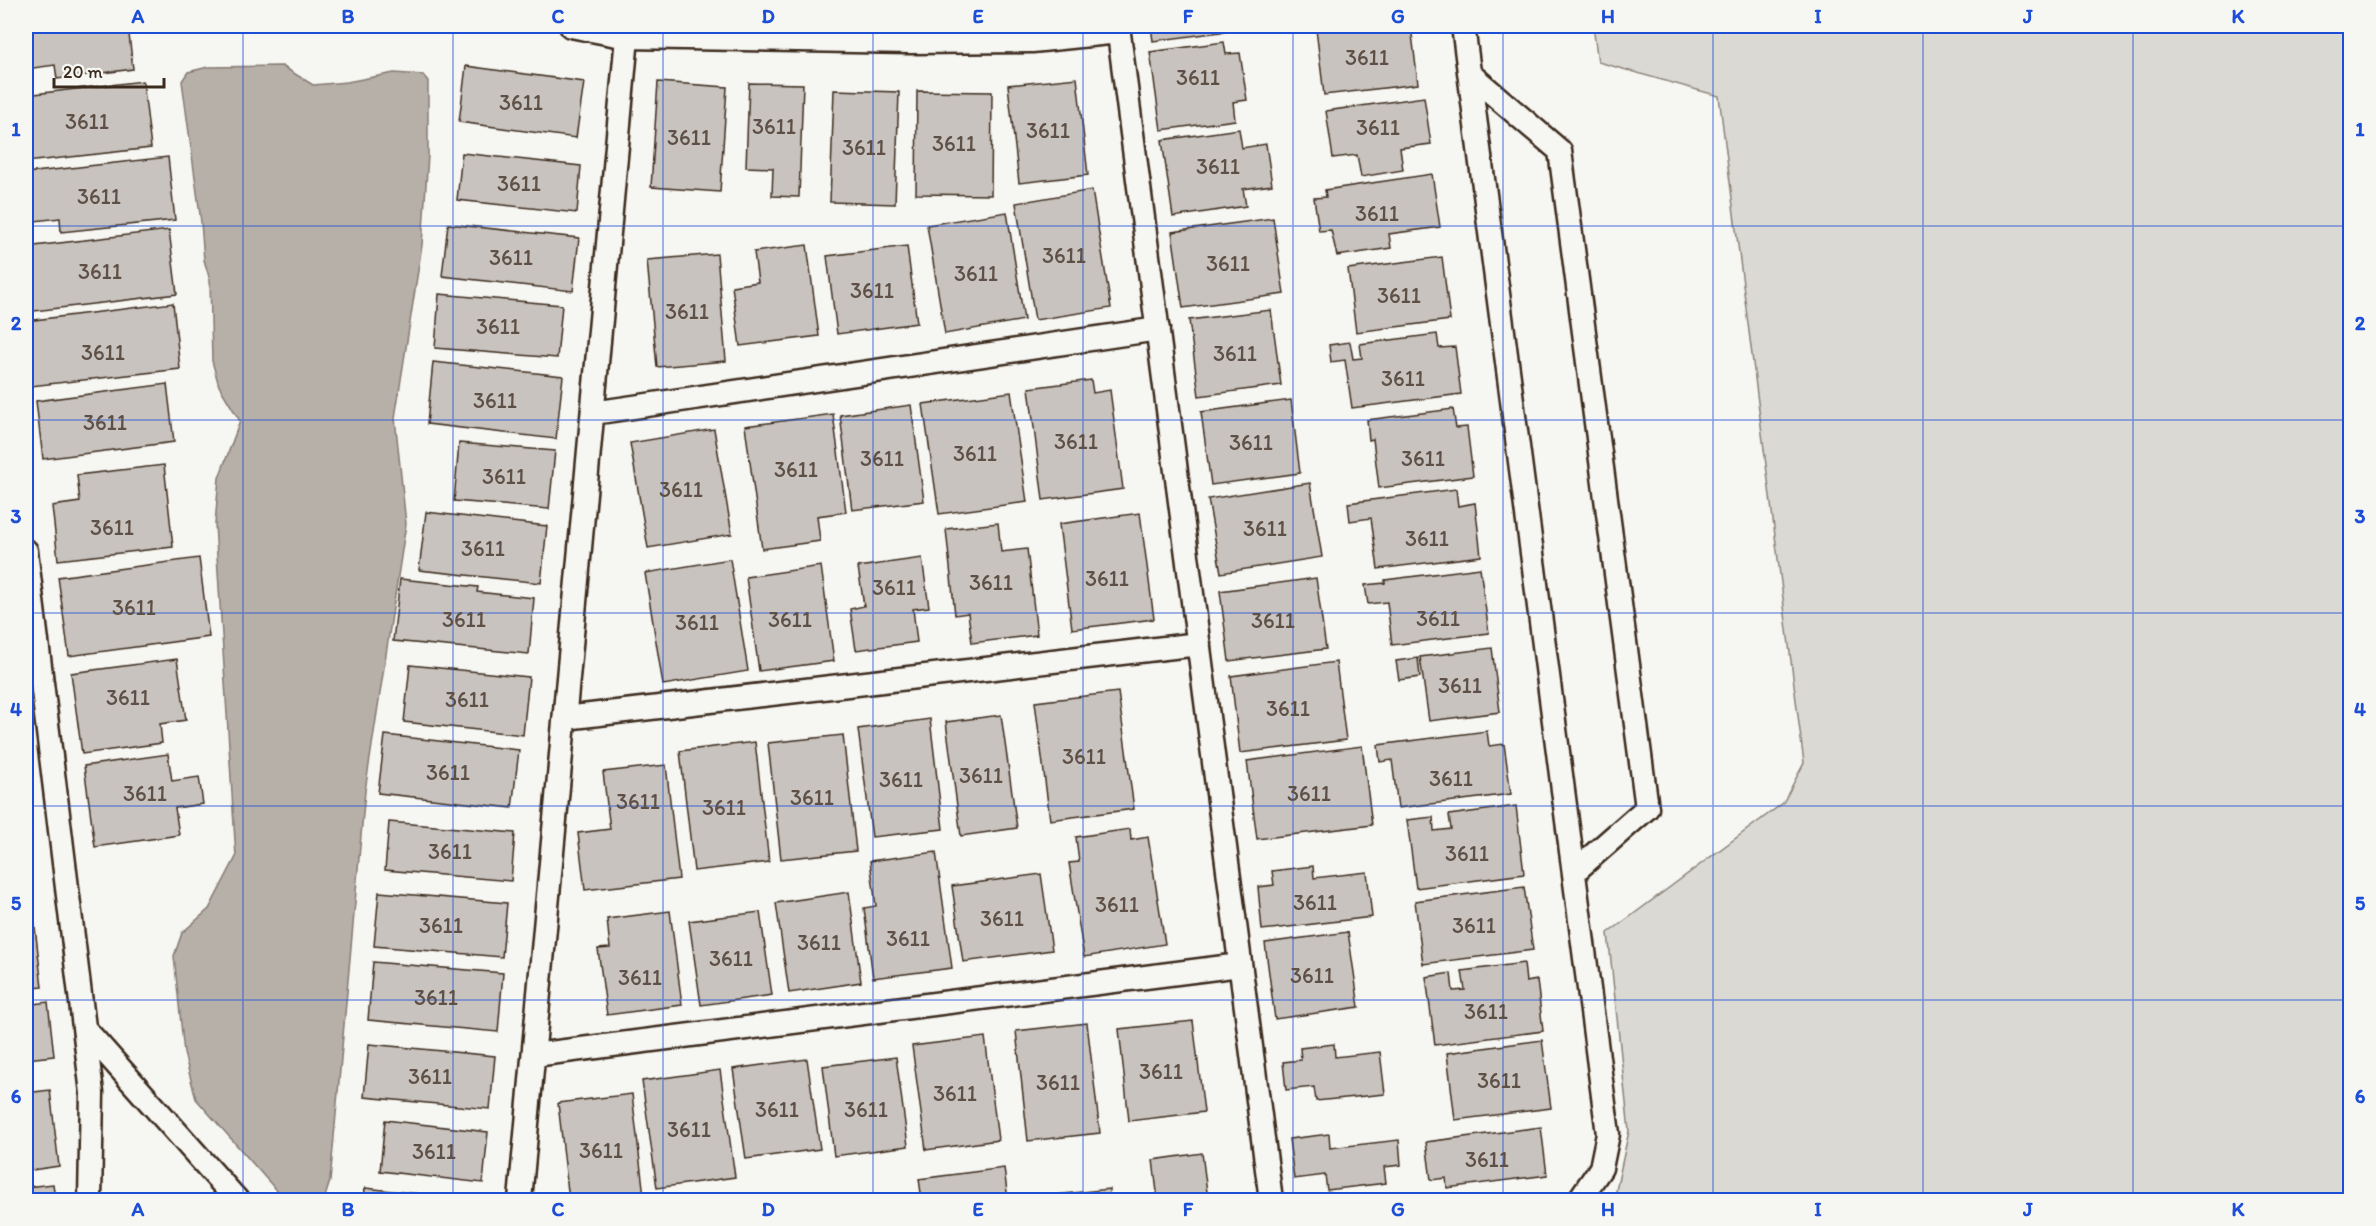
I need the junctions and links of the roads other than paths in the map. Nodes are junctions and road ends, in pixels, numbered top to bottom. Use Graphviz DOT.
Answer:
graph roads {
  1 [pos="572,26"];
  2 [pos="1463,26"];
  3 [pos="1119,29"];
  4 [pos="627,37"];
  5 [pos="1470,74"];
  6 [pos="1158,328"];
  7 [pos="593,413"];
  8 [pos="26,552"];
  9 [pos="1199,644"];
  10 [pos="565,718"];
  11 [pos="1574,872"];
  12 [pos="1240,965"];
  13 [pos="85,1029"];
  14 [pos="534,1054"];
  15 [pos="90,1200"];
  16 [pos="237,1200"];
  17 [pos="520,1200"];
  18 [pos="1271,1200"];
  19 [pos="1579,1200"];
  1 -- 4 [label="lane"];
  2 -- 5 [label="lane"];
  3 -- 4 [label="lane"];
  3 -- 6 [label="lane"];
  4 -- 7 [label="lane"];
  5 -- 11 [label="lane"];
  5 -- 11 [label="lane"];
  6 -- 7 [label="lane"];
  6 -- 9 [label="lane"];
  7 -- 10 [label="lane"];
  8 -- 13 [label="lane"];
  9 -- 10 [label="lane"];
  9 -- 12 [label="lane"];
  10 -- 14 [label="lane"];
  11 -- 19 [label="lane"];
  12 -- 14 [label="lane"];
  12 -- 18 [label="lane"];
  13 -- 15 [label="lane"];
  13 -- 16 [label="lane"];
  14 -- 17 [label="lane"];
}
